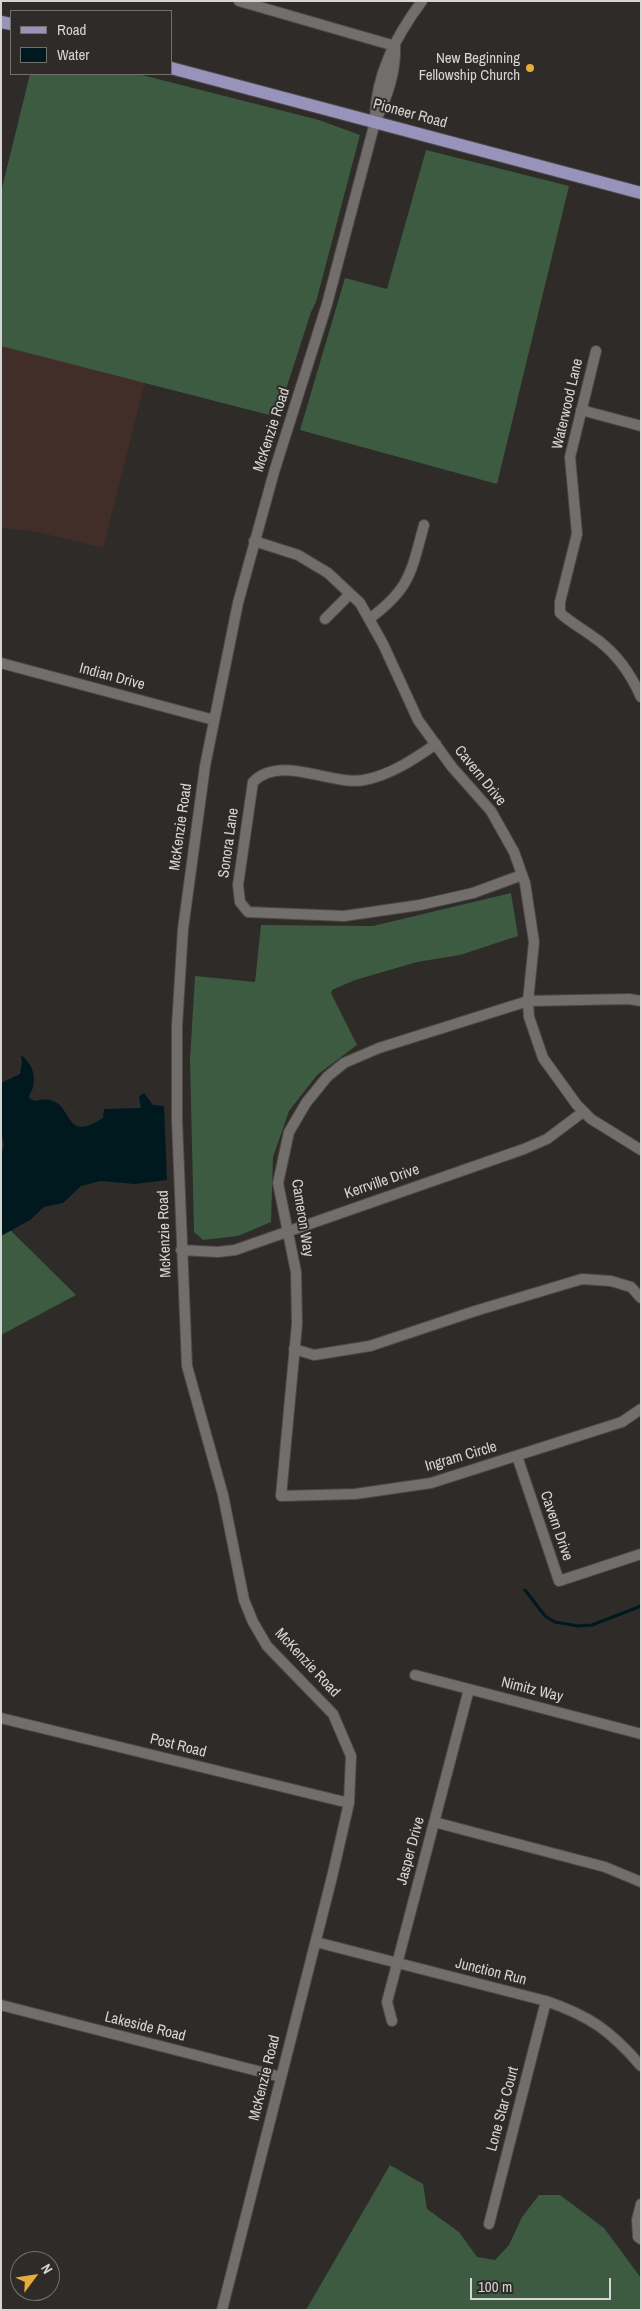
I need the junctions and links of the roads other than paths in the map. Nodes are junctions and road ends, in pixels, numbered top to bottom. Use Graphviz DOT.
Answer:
graph roads {
  1 [pos="239,1"];
  2 [pos="422,1"];
  3 [pos="395,46"];
  4 [pos="172,68"];
  5 [pos="375,122"];
  6 [pos="641,193"];
  7 [pos="596,351"];
  8 [pos="581,410"];
  9 [pos="641,426"];
  10 [pos="424,525"];
  11 [pos="254,541"];
  12 [pos="350,594"];
  13 [pos="325,619"];
  14 [pos="369,619"];
  15 [pos="1,662"];
  16 [pos="636,674"];
  17 [pos="641,697"];
  18 [pos="214,720"];
  19 [pos="436,744"];
  20 [pos="522,875"];
  21 [pos="528,1001"];
  22 [pos="641,1001"];
  23 [pos="583,1112"];
  24 [pos="641,1150"];
  25 [pos="288,1231"];
  26 [pos="181,1250"];
  27 [pos="641,1298"];
  28 [pos="294,1349"];
  29 [pos="641,1409"];
  30 [pos="516,1456"];
  31 [pos="281,1496"];
  32 [pos="641,1554"];
  33 [pos="415,1675"];
  34 [pos="469,1689"];
  35 [pos="1,1718"];
  36 [pos="641,1734"];
  37 [pos="348,1803"];
  38 [pos="434,1822"];
  39 [pos="641,1882"];
  40 [pos="316,1942"];
  41 [pos="398,1963"];
  42 [pos="546,2001"];
  43 [pos="1,2006"];
  44 [pos="392,2021"];
  45 [pos="641,2066"];
  46 [pos="281,2078"];
  47 [pos="641,2204"];
  48 [pos="489,2224"];
  49 [pos="641,2239"];
  50 [pos="222,2310"];
  1 -- 3 [label="street"];
  2 -- 3 [label="street, McKenzie Road"];
  3 -- 5 [label="street, McKenzie Road"];
  4 -- 5 [label="main road, Pioneer Road"];
  5 -- 6 [label="main road, Pioneer Road"];
  5 -- 11 [label="street, McKenzie Road"];
  7 -- 8 [label="street, Waterwood Lane"];
  8 -- 9 [label="street"];
  8 -- 16 [label="street, Waterwood Lane"];
  10 -- 14 [label="street"];
  11 -- 12 [label="street, Cavern Drive"];
  11 -- 18 [label="street, McKenzie Road"];
  12 -- 13 [label="street"];
  12 -- 14 [label="street, Cavern Drive"];
  14 -- 19 [label="street, Cavern Drive"];
  15 -- 18 [label="street, Indian Drive"];
  16 -- 17 [label="street, Waterwood Lane"];
  18 -- 26 [label="street, McKenzie Road"];
  19 -- 20 [label="street, Cavern Drive"];
  19 -- 20 [label="street, Sonora Lane"];
  20 -- 21 [label="street, Cavern Drive"];
  21 -- 22 [label="street, Cameron Way"];
  21 -- 23 [label="street, Cavern Drive"];
  21 -- 25 [label="street, Cameron Way"];
  23 -- 24 [label="street, Cavern Drive"];
  23 -- 25 [label="street, Kerrville Drive"];
  25 -- 26 [label="street, Kerrville Drive"];
  25 -- 28 [label="street, Cameron Way"];
  26 -- 37 [label="street, McKenzie Road"];
  27 -- 28 [label="street"];
  28 -- 31 [label="street, Cameron Way"];
  29 -- 30 [label="street, Ingram Circle"];
  30 -- 31 [label="street, Ingram Circle"];
  30 -- 32 [label="street, Cavern Drive"];
  33 -- 34 [label="street, Nimitz Way"];
  34 -- 36 [label="street, Nimitz Way"];
  34 -- 38 [label="street, Jasper Drive"];
  35 -- 37 [label="street, Post Road"];
  37 -- 40 [label="street, McKenzie Road"];
  38 -- 39 [label="street"];
  38 -- 41 [label="street, Jasper Drive"];
  40 -- 41 [label="street, Junction Run"];
  40 -- 46 [label="street, McKenzie Road"];
  41 -- 42 [label="street, Junction Run"];
  41 -- 44 [label="street, Jasper Drive"];
  42 -- 45 [label="street, Junction Run"];
  42 -- 48 [label="street, Lone Star Court"];
  43 -- 46 [label="street, Lakeside Road"];
  46 -- 50 [label="street, McKenzie Road"];
  47 -- 49 [label="street"];
}
